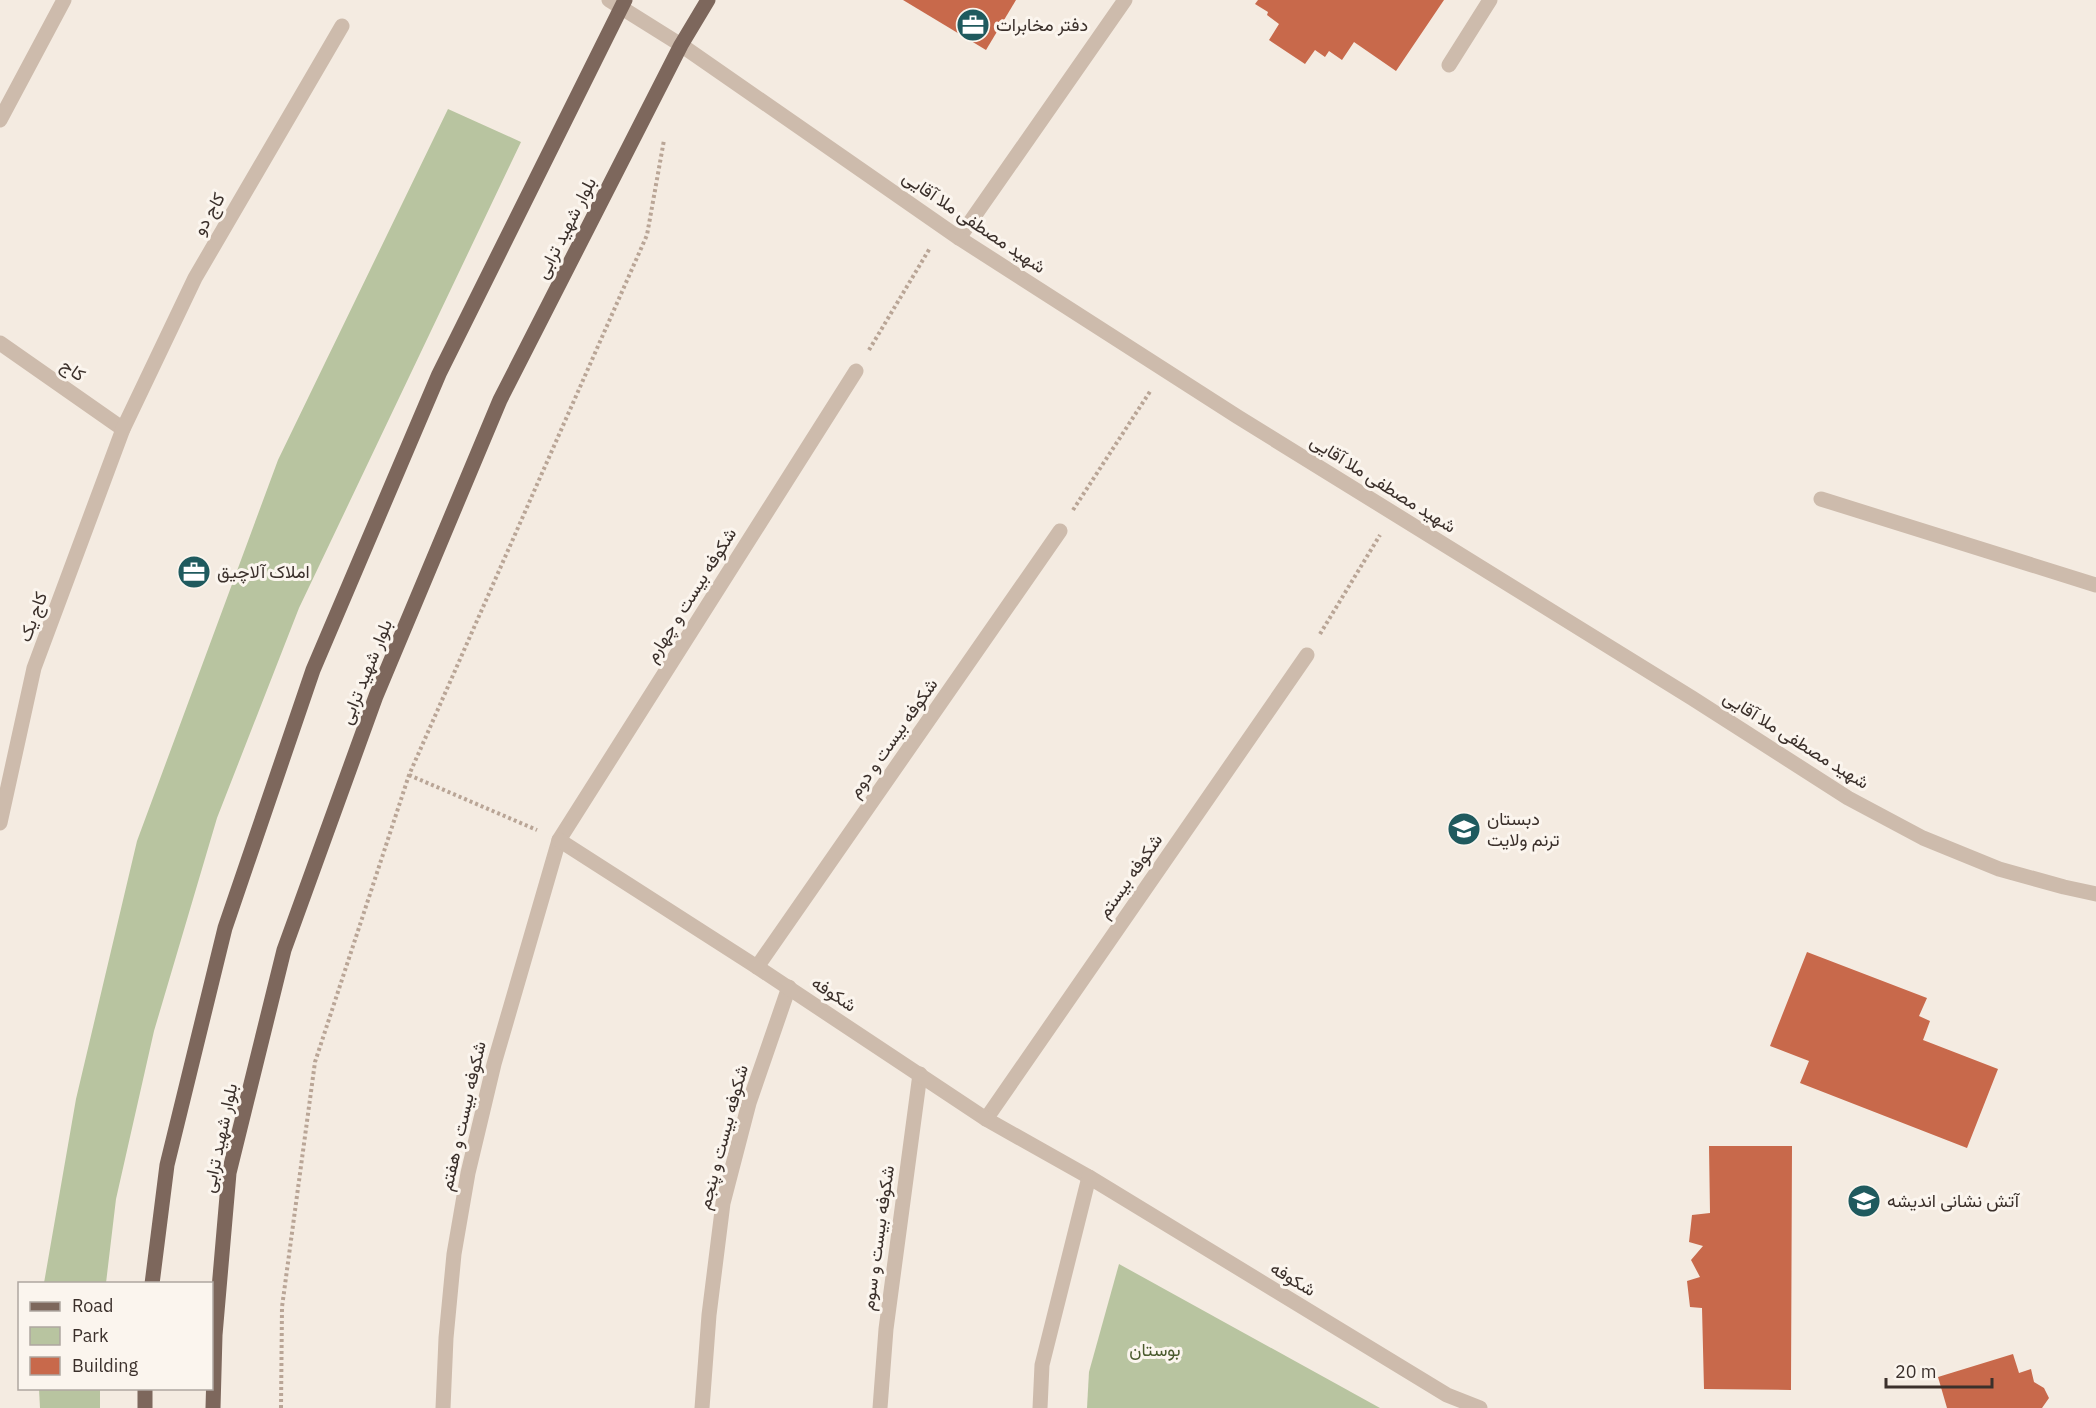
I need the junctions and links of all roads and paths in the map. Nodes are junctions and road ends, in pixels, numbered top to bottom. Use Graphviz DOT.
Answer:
graph roads {
  1 [pos="64,0"];
  2 [pos="708,0"];
  3 [pos="1125,0"];
  4 [pos="1490,0"];
  5 [pos="618,2"];
  6 [pos="342,26"];
  7 [pos="681,45"];
  8 [pos="1449,65"];
  9 [pos="0,120"];
  10 [pos="665,135"];
  11 [pos="943,228"];
  12 [pos="959,238"];
  13 [pos="0,343"];
  14 [pos="1165,369"];
  15 [pos="856,371"];
  16 [pos="123,429"];
  17 [pos="1821,499"];
  18 [pos="1394,513"];
  19 [pos="1060,531"];
  20 [pos="2096,585"];
  21 [pos="1307,655"];
  22 [pos="409,775"];
  23 [pos="0,823"];
  24 [pos="559,840"];
  25 [pos="2096,894"];
  26 [pos="757,967"];
  27 [pos="789,987"];
  28 [pos="920,1074"];
  29 [pos="986,1119"];
  30 [pos="1089,1177"];
  31 [pos="152,1282"];
  32 [pos="145,1390"];
  33 [pos="145,1408"];
  34 [pos="213,1408"];
  35 [pos="281,1408"];
  36 [pos="443,1408"];
  37 [pos="702,1408"];
  38 [pos="880,1408"];
  39 [pos="1040,1408"];
  40 [pos="1479,1408"];
  1 -- 9 [label="street"];
  2 -- 7 [label="main road, بلوار شهید ترابی"];
  3 -- 12 [label="street"];
  4 -- 8 [label="street"];
  5 -- 7 [label="street, شهید مصطفی ملا آقایی"];
  5 -- 31 [label="main road"];
  6 -- 16 [label="street, کاج دو"];
  7 -- 11 [label="street, شهید مصطفی ملا آقایی"];
  7 -- 34 [label="main road, بلوار شهید ترابی"];
  10 -- 22 [label="path"];
  11 -- 12 [label="street, شهید مصطفی ملا آقایی"];
  11 -- 15 [label="path"];
  12 -- 14 [label="street, شهید مصطفی ملا آقایی"];
  13 -- 16 [label="street, کاج"];
  14 -- 18 [label="street, شهید مصطفی ملا آقایی"];
  14 -- 19 [label="path"];
  15 -- 24 [label="street, شکوفه بیست و چهارم"];
  16 -- 23 [label="street, کاج یک"];
  17 -- 20 [label="street"];
  18 -- 21 [label="path"];
  18 -- 25 [label="street, شهید مصطفی ملا آقایی"];
  19 -- 26 [label="street, شکوفه بیست و دوم"];
  21 -- 29 [label="street, شکوفه بیستم"];
  22 -- 24 [label="path"];
  22 -- 35 [label="path"];
  24 -- 26 [label="street, شکوفه"];
  24 -- 36 [label="street, شکوفه بیست و هفتم"];
  26 -- 27 [label="street, شکوفه"];
  27 -- 28 [label="street, شکوفه"];
  27 -- 37 [label="street, شکوفه بیست و پنجم"];
  28 -- 29 [label="street, شکوفه"];
  28 -- 38 [label="street, شکوفه بیست و سوم"];
  29 -- 30 [label="street, شکوفه"];
  30 -- 39 [label="street"];
  30 -- 40 [label="street, شکوفه"];
  32 -- 33 [label="main road"];
}
